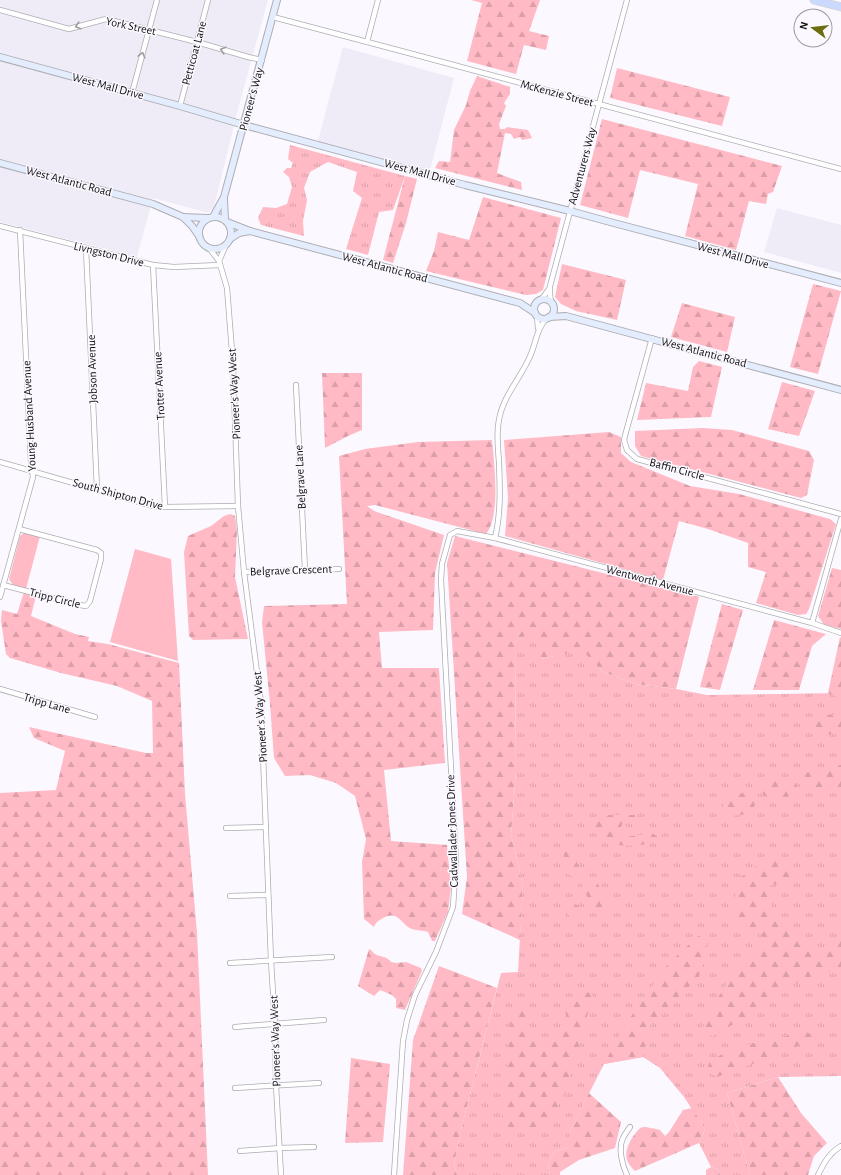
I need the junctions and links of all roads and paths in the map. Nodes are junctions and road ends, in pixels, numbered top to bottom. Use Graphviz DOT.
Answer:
graph roads {
  1 [pos="157,0"];
  2 [pos="208,0"];
  3 [pos="277,0"];
  4 [pos="378,0"];
  5 [pos="627,0"];
  6 [pos="814,0"];
  7 [pos="841,7"];
  8 [pos="0,10"];
  9 [pos="273,17"];
  10 [pos="149,30"];
  11 [pos="197,42"];
  12 [pos="367,42"];
  13 [pos="0,57"];
  14 [pos="262,60"];
  15 [pos="132,93"];
  16 [pos="599,104"];
  17 [pos="180,106"];
  18 [pos="244,125"];
  19 [pos="0,163"];
  20 [pos="841,169"];
  21 [pos="224,197"];
  22 [pos="570,211"];
  23 [pos="183,217"];
  24 [pos="211,217"];
  25 [pos="226,221"];
  26 [pos="0,226"];
  27 [pos="20,230"];
  28 [pos="250,230"];
  29 [pos="199,236"];
  30 [pos="227,242"];
  31 [pos="209,248"];
  32 [pos="86,249"];
  33 [pos="220,263"];
  34 [pos="153,265"];
  35 [pos="841,283"];
  36 [pos="550,286"];
  37 [pos="540,300"];
  38 [pos="520,303"];
  39 [pos="551,304"];
  40 [pos="536,315"];
  41 [pos="566,316"];
  42 [pos="548,318"];
  43 [pos="538,332"];
  44 [pos="652,338"];
  45 [pos="296,385"];
  46 [pos="841,390"];
  47 [pos="0,462"];
  48 [pos="32,471"];
  49 [pos="96,489"];
  50 [pos="238,506"];
  51 [pos="165,507"];
  52 [pos="841,514"];
  53 [pos="841,519"];
  54 [pos="19,529"];
  55 [pos="457,530"];
  56 [pos="495,538"];
  57 [pos="339,569"];
  58 [pos="305,570"];
  59 [pos="244,572"];
  60 [pos="3,585"];
  61 [pos="0,597"];
  62 [pos="812,623"];
  63 [pos="841,633"];
  64 [pos="0,689"];
  65 [pos="95,717"];
  66 [pos="266,827"];
  67 [pos="226,828"];
  68 [pos="268,895"];
  69 [pos="230,896"];
  70 [pos="332,957"];
  71 [pos="270,961"];
  72 [pos="230,963"];
  73 [pos="324,1020"];
  74 [pos="275,1024"];
  75 [pos="235,1027"];
  76 [pos="319,1083"];
  77 [pos="276,1085"];
  78 [pos="235,1088"];
  79 [pos="630,1127"];
  80 [pos="841,1146"];
  81 [pos="314,1147"];
  82 [pos="280,1148"];
  83 [pos="240,1151"];
  84 [pos="281,1175"];
  85 [pos="394,1175"];
  86 [pos="627,1175"];
  87 [pos="818,1175"];
  1 -- 10 [label="street"];
  2 -- 11 [label="street, Petticoat Lane"];
  3 -- 9 [label="main road, Pioneer's Way"];
  4 -- 12 [label="street"];
  5 -- 16 [label="street, Adventurers Way"];
  6 -- 7 [label="main road"];
  10 -- 8 [label="street, York Street, one-way"];
  9 -- 12 [label="street, McKenzie Street"];
  9 -- 14 [label="main road, Pioneer's Way"];
  10 -- 11 [label="street, York Street"];
  15 -- 10 [label="street, one-way"];
  14 -- 11 [label="street, York Street, one-way"];
  11 -- 17 [label="street, Petticoat Lane"];
  12 -- 16 [label="street, McKenzie Street"];
  13 -- 15 [label="main road, West Mall Drive"];
  14 -- 18 [label="main road, Pioneer's Way"];
  15 -- 17 [label="main road, West Mall Drive"];
  16 -- 20 [label="street, McKenzie Street"];
  16 -- 22 [label="street, Adventurers Way"];
  17 -- 18 [label="main road, West Mall Drive"];
  18 -- 21 [label="main road, Pioneer's Way"];
  18 -- 22 [label="main road, West Mall Drive"];
  19 -- 23 [label="main road, West Atlantic Road"];
  21 -- 24 [label="main road, Pioneer's Way"];
  21 -- 25 [label="main road, Pioneer's Way"];
  22 -- 35 [label="main road, West Mall Drive"];
  22 -- 36 [label="street, Adventurers Way"];
  23 -- 24 [label="main road, West Atlantic Road"];
  23 -- 29 [label="main road, West Atlantic Road"];
  24 -- 25 [label="main road"];
  24 -- 29 [label="main road"];
  25 -- 28 [label="main road, West Atlantic Road"];
  25 -- 30 [label="main road"];
  26 -- 27 [label="street, Livngston Drive"];
  27 -- 32 [label="street, Livngston Drive"];
  27 -- 48 [label="street, Young Husband Avenue"];
  28 -- 30 [label="main road"];
  28 -- 38 [label="main road, West Atlantic Road"];
  29 -- 31 [label="main road"];
  30 -- 31 [label="main road"];
  30 -- 33 [label="street"];
  31 -- 33 [label="street, Pioneer's Way West"];
  32 -- 34 [label="street, Livngston Drive"];
  32 -- 49 [label="street, Jobson Avenue"];
  33 -- 34 [label="street, Livngston Drive"];
  33 -- 50 [label="street, Pioneer's Way West"];
  34 -- 51 [label="street, Trotter Avenue"];
  36 -- 37 [label="street, Adventurers Way"];
  36 -- 39 [label="street, Adventurers Way"];
  37 -- 38 [label="main road, West Atlantic Road"];
  37 -- 39 [label="main road, West Atlantic Road"];
  37 -- 40 [label="main road"];
  38 -- 40 [label="main road, West Atlantic Road"];
  39 -- 41 [label="main road, West Atlantic Road"];
  39 -- 42 [label="main road"];
  40 -- 42 [label="main road, West Atlantic Road"];
  40 -- 43 [label="street"];
  41 -- 42 [label="main road, West Atlantic Road"];
  41 -- 44 [label="main road, West Atlantic Road"];
  42 -- 43 [label="street"];
  43 -- 56 [label="street"];
  44 -- 46 [label="main road, West Atlantic Road"];
  44 -- 52 [label="street, Baffin Circle"];
  45 -- 58 [label="street, Belgrave Lane"];
  47 -- 48 [label="street, South Shipton Drive"];
  48 -- 49 [label="street, South Shipton Drive"];
  48 -- 54 [label="street, Young Husband Avenue"];
  49 -- 51 [label="street, South Shipton Drive"];
  50 -- 51 [label="street, South Shipton Drive"];
  50 -- 59 [label="street, Pioneer's Way West"];
  53 -- 62 [label="street"];
  54 -- 60 [label="street, Young Husband Avenue"];
  54 -- 60 [label="street, Tripp Circle"];
  55 -- 56 [label="street, Wentworth Avenue"];
  55 -- 85 [label="street, Cadwallader Jones Drive"];
  56 -- 62 [label="street, Wentworth Avenue"];
  57 -- 58 [label="street, Belgrave Crescent"];
  58 -- 59 [label="street, Belgrave Crescent"];
  59 -- 66 [label="street, Pioneer's Way West"];
  60 -- 61 [label="street, Young Husband Avenue"];
  62 -- 63 [label="street, Wentworth Avenue"];
  64 -- 65 [label="street, Tripp Lane"];
  66 -- 67 [label="street"];
  66 -- 68 [label="street, Pioneer's Way West"];
  68 -- 69 [label="street"];
  68 -- 71 [label="street, Pioneer's Way West"];
  70 -- 71 [label="street"];
  71 -- 72 [label="street"];
  71 -- 74 [label="street, Pioneer's Way West"];
  73 -- 74 [label="street"];
  74 -- 75 [label="street"];
  74 -- 77 [label="street, Pioneer's Way West"];
  76 -- 77 [label="street"];
  77 -- 78 [label="street"];
  77 -- 82 [label="street, Pioneer's Way West"];
  79 -- 86 [label="street"];
  80 -- 87 [label="street"];
  81 -- 82 [label="street"];
  82 -- 83 [label="street"];
  82 -- 84 [label="street, Pioneer's Way West"];
}
